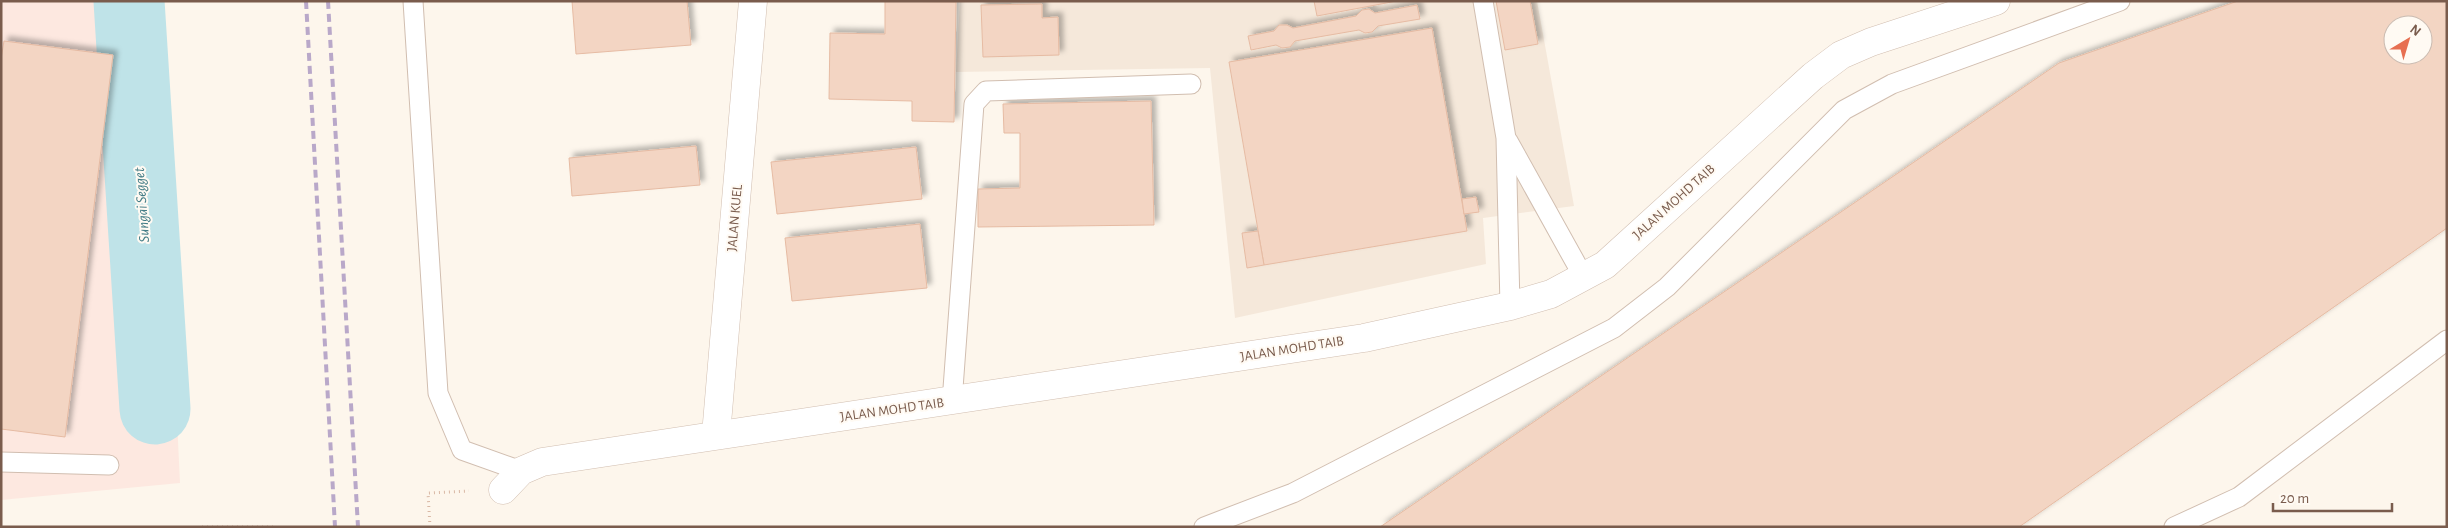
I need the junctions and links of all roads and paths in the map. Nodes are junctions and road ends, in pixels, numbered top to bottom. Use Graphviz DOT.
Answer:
graph roads {
  1 [pos="413,1"];
  2 [pos="753,1"];
  3 [pos="1483,1"];
  4 [pos="1996,1"];
  5 [pos="2120,1"];
  6 [pos="1191,84"];
  7 [pos="1506,138"];
  8 [pos="1583,276"];
  9 [pos="1510,306"];
  10 [pos="2447,340"];
  11 [pos="952,402"];
  12 [pos="716,435"];
  13 [pos="1,462"];
  14 [pos="109,465"];
  15 [pos="512,481"];
  16 [pos="202,527"];
  17 [pos="275,527"];
  18 [pos="430,527"];
  19 [pos="1204,527"];
  20 [pos="2174,527"];
  1 -- 15 [label="lane"];
  2 -- 12 [label="street, JALAN KUEL"];
  3 -- 7 [label="lane"];
  4 -- 8 [label="street, JALAN MOHD TAIB"];
  5 -- 19 [label="lane"];
  6 -- 11 [label="lane"];
  7 -- 8 [label="lane"];
  7 -- 9 [label="lane"];
  8 -- 9 [label="street, JALAN MOHD TAIB"];
  9 -- 11 [label="street, JALAN MOHD TAIB"];
  10 -- 20 [label="lane"];
  11 -- 12 [label="street, JALAN MOHD TAIB"];
  12 -- 15 [label="street, JALAN MOHD TAIB"];
  13 -- 14 [label="lane"];
  15 -- 18 [label="path"];
  16 -- 17 [label="path"];
}
